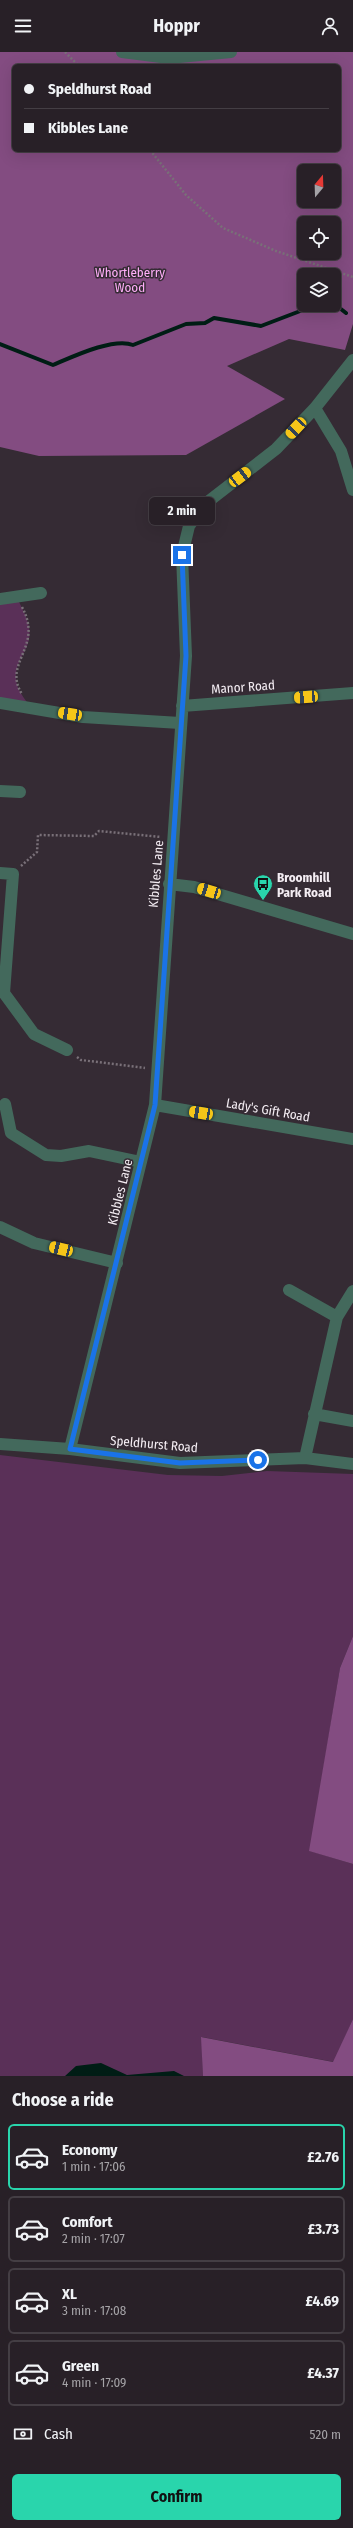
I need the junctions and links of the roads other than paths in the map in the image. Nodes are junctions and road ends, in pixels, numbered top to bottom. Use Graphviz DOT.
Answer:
graph roads {
  1 [pos="122,52"];
  2 [pos="231,52"];
  3 [pos="353,360"];
  4 [pos="315,408"];
  5 [pos="353,490"];
  6 [pos="41,593"];
  7 [pos="0,599"];
  8 [pos="353,693"];
  9 [pos="0,703"];
  10 [pos="182,706"];
  11 [pos="180,723"];
  12 [pos="0,791"];
  13 [pos="20,792"];
  14 [pos="0,873"];
  15 [pos="169,884"];
  16 [pos="353,934"];
  17 [pos="67,1050"];
  18 [pos="5,1104"];
  19 [pos="155,1105"];
  20 [pos="353,1139"];
  21 [pos="141,1162"];
  22 [pos="0,1227"];
  23 [pos="117,1263"];
  24 [pos="290,1290"];
  25 [pos="353,1291"];
  26 [pos="337,1317"];
  27 [pos="314,1414"];
  28 [pos="353,1421"];
  29 [pos="0,1444"];
  30 [pos="70,1449"];
  31 [pos="305,1458"];
  32 [pos="353,1464"];
  1 -- 2 [label="street"];
  3 -- 4 [label="street, Kibbles Lane"];
  4 -- 5 [label="street"];
  4 -- 10 [label="street, Kibbles Lane"];
  6 -- 7 [label="street"];
  8 -- 10 [label="street, Manor Road"];
  9 -- 11 [label="street"];
  10 -- 11 [label="street, Kibbles Lane"];
  11 -- 15 [label="street, Kibbles Lane"];
  12 -- 13 [label="street"];
  14 -- 17 [label="street"];
  15 -- 16 [label="street"];
  15 -- 19 [label="street, Kibbles Lane"];
  18 -- 21 [label="street"];
  19 -- 20 [label="street, Lady's Gift Road"];
  19 -- 21 [label="street, Kibbles Lane"];
  21 -- 23 [label="street, Kibbles Lane"];
  22 -- 23 [label="street"];
  23 -- 30 [label="street, Kibbles Lane"];
  24 -- 26 [label="street"];
  25 -- 26 [label="street"];
  26 -- 27 [label="street"];
  27 -- 28 [label="street"];
  27 -- 31 [label="street"];
  29 -- 30 [label="street, Speldhurst Road"];
  30 -- 31 [label="street, Speldhurst Road"];
  31 -- 32 [label="street, Speldhurst Road"];
}
